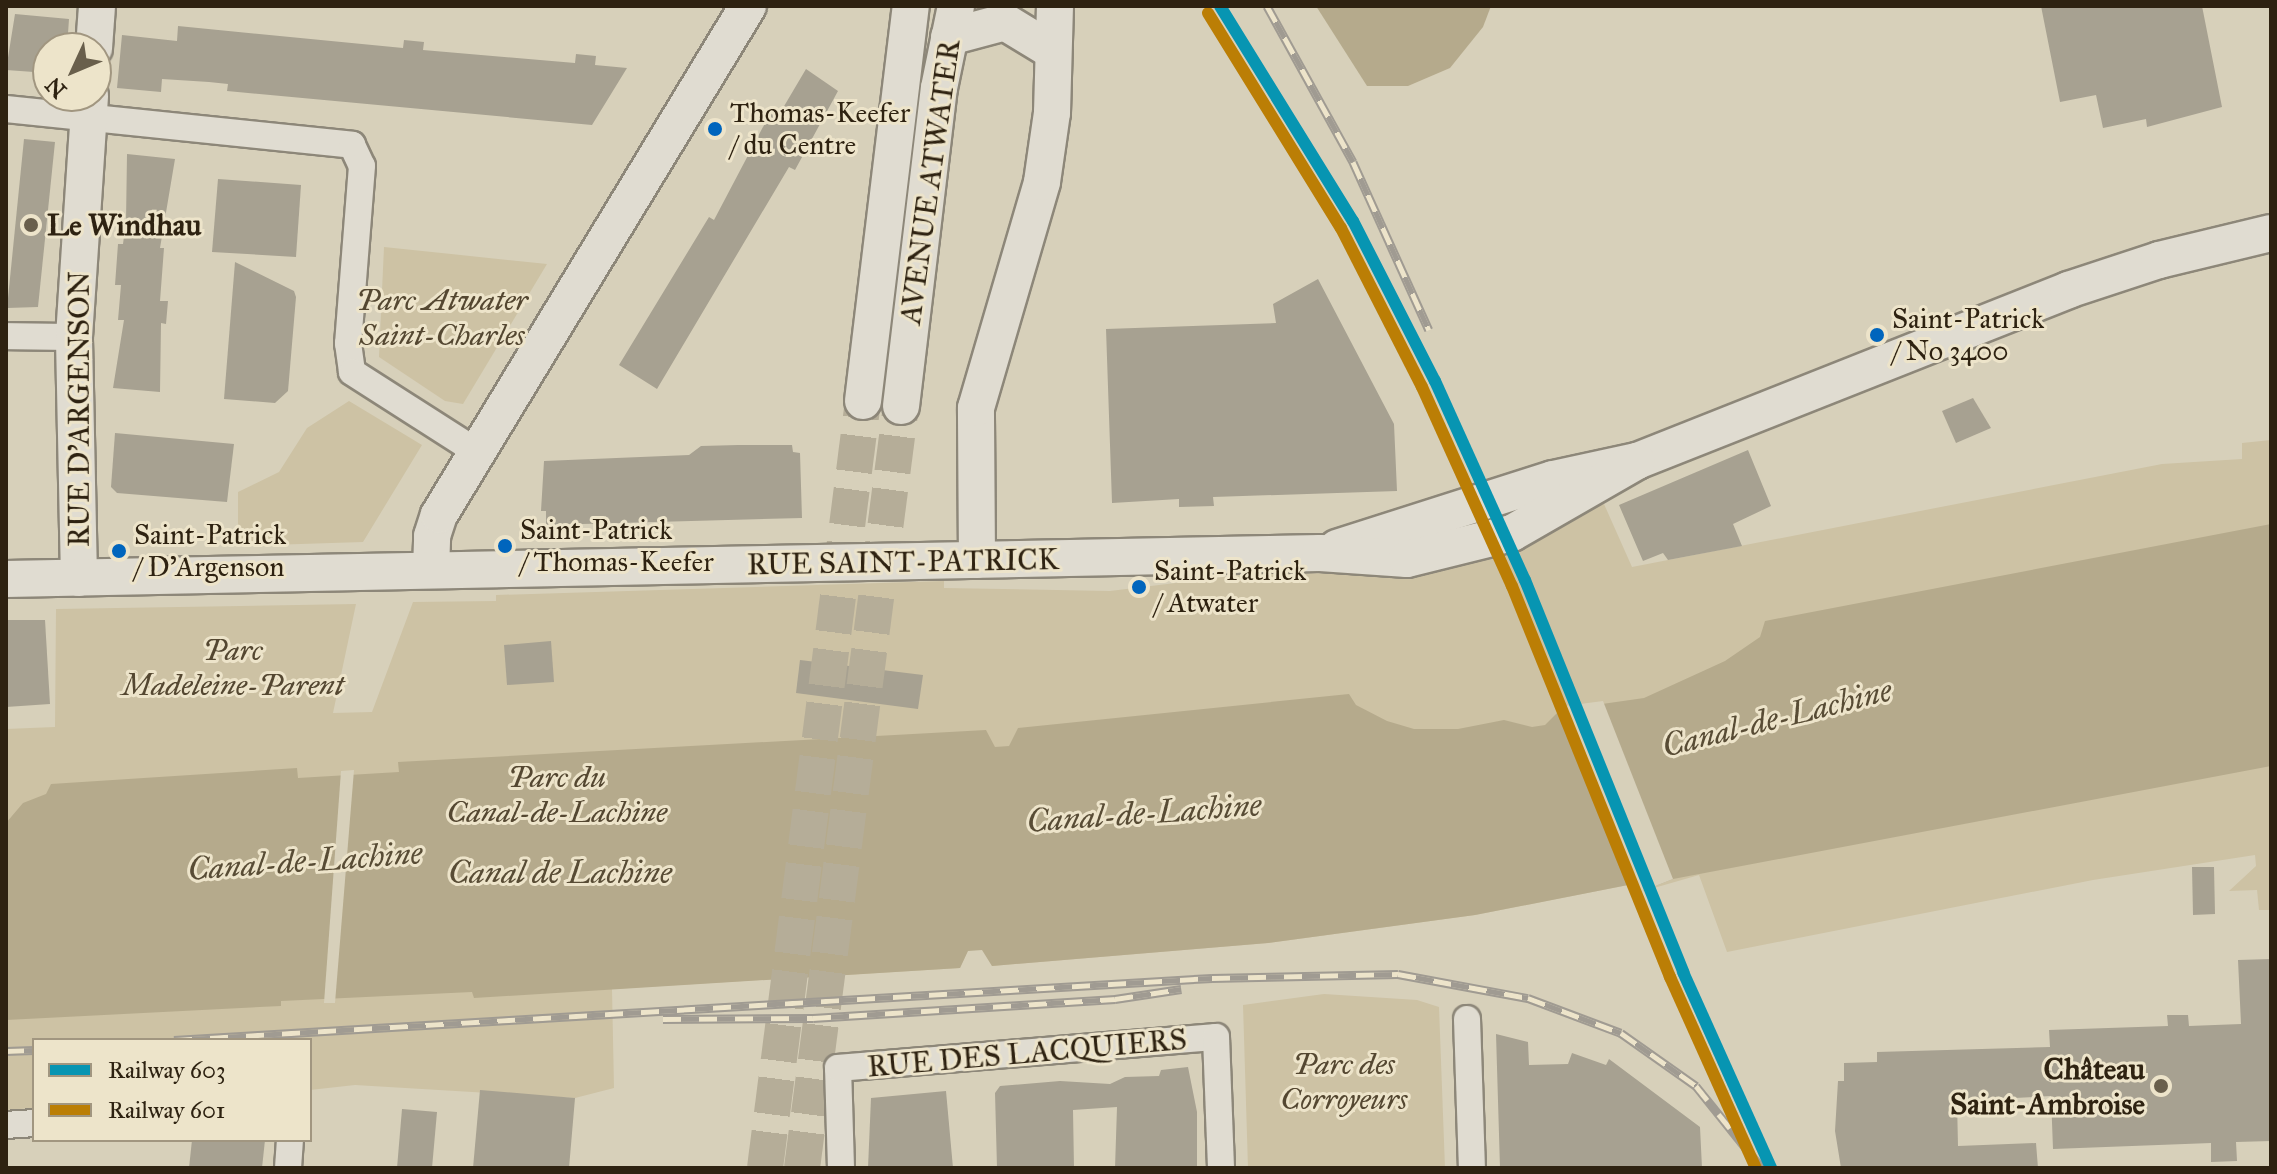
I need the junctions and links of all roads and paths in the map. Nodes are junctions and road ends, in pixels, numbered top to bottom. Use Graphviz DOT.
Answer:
graph roads {
  1 [pos="97,6"];
  2 [pos="1055,6"];
  3 [pos="751,12"];
  4 [pos="905,12"];
  5 [pos="952,22"];
  6 [pos="95,32"];
  7 [pos="1051,50"];
  8 [pos="32,108"];
  9 [pos="6,109"];
  10 [pos="112,110"];
  11 [pos="90,112"];
  12 [pos="2271,233"];
  13 [pos="6,336"];
  14 [pos="74,337"];
  15 [pos="863,401"];
  16 [pos="901,406"];
  17 [pos="477,452"];
  18 [pos="977,560"];
  19 [pos="431,570"];
  20 [pos="79,578"];
  21 [pos="6,579"];
  22 [pos="1467,1019"];
  23 [pos="32,1123"];
  24 [pos="6,1125"];
  25 [pos="290,1142"];
  26 [pos="288,1168"];
  27 [pos="841,1168"];
  28 [pos="1221,1168"];
  29 [pos="1472,1168"];
  1 -- 6 [label="main road"];
  2 -- 7 [label="main road"];
  3 -- 17 [label="main road"];
  4 -- 15 [label="main road, AVENUE ATWATER"];
  5 -- 7 [label="main road"];
  5 -- 16 [label="main road, AVENUE ATWATER"];
  7 -- 18 [label="main road"];
  8 -- 9 [label="street"];
  10 -- 17 [label="street"];
  11 -- 14 [label="main road, RUE D'ARGENSON"];
  12 -- 18 [label="main road, RUE SAINT-PATRICK"];
  13 -- 14 [label="street"];
  14 -- 20 [label="main road, RUE D'ARGENSON"];
  17 -- 19 [label="main road"];
  18 -- 19 [label="main road, RUE SAINT-PATRICK"];
  19 -- 20 [label="main road, RUE SAINT-PATRICK"];
  20 -- 21 [label="main road, RUE SAINT-PATRICK"];
  22 -- 29 [label="street"];
  23 -- 24 [label="street"];
  25 -- 26 [label="street"];
  27 -- 28 [label="street, RUE DES LACQUIERS"];
}
